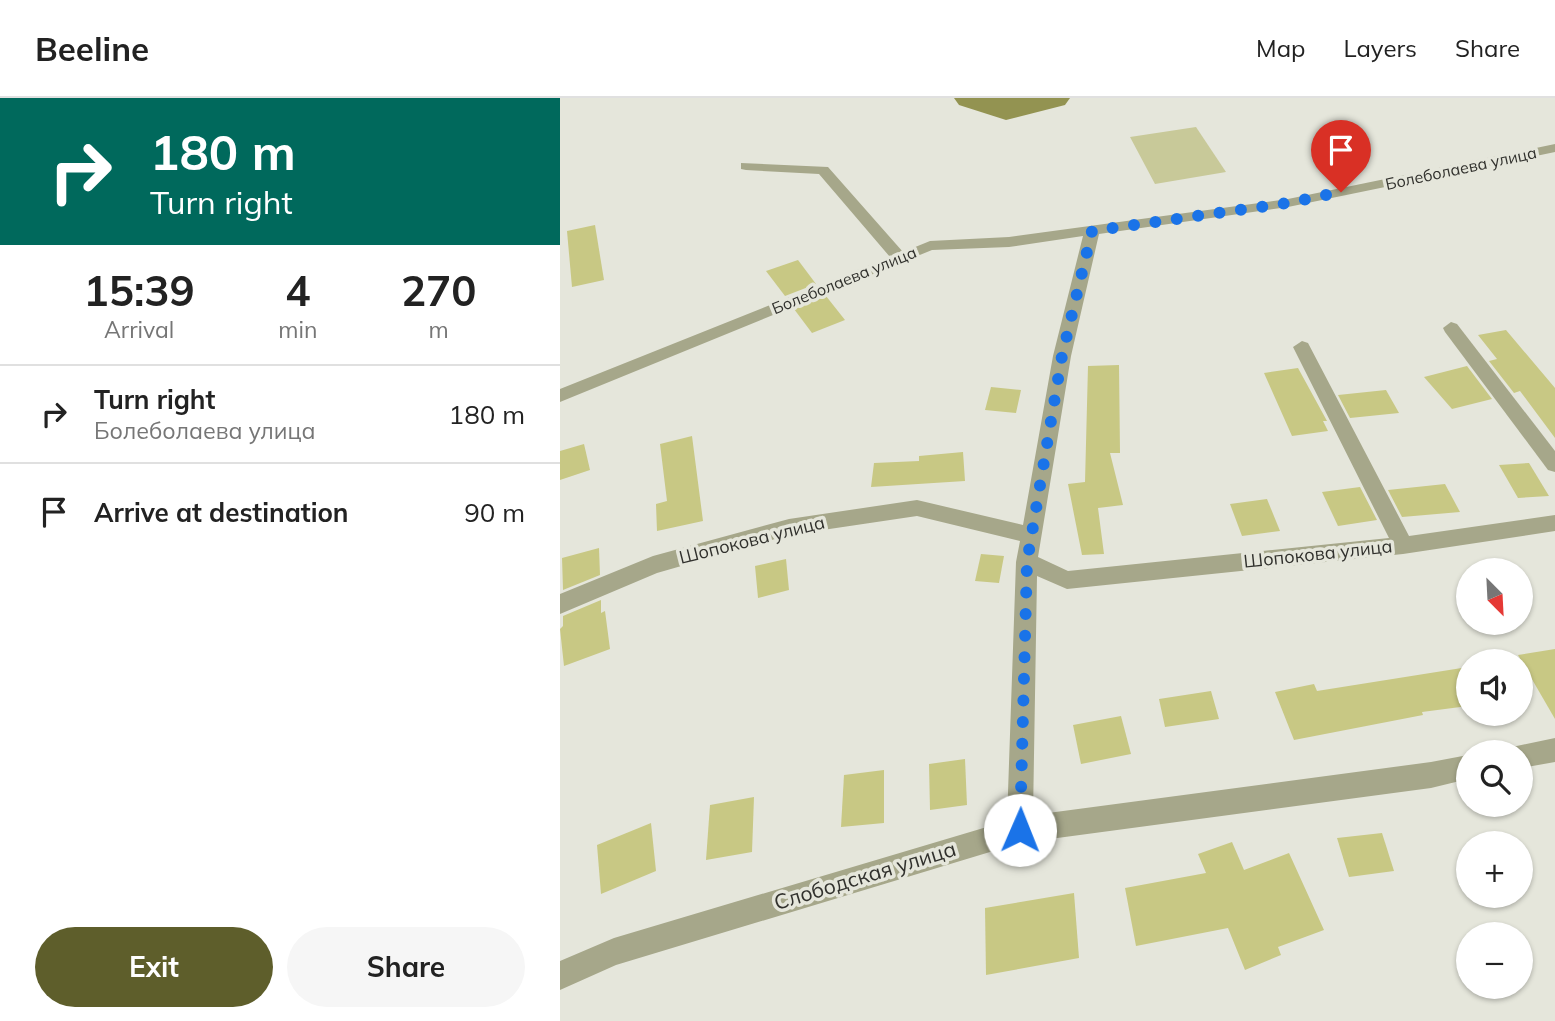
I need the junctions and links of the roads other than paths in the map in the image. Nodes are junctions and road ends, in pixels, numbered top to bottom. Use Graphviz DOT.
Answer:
graph roads {
  1 [pos="1554,149"];
  2 [pos="746,166"];
  3 [pos="1092,231"];
  4 [pos="900,258"];
  5 [pos="1451,328"];
  6 [pos="1302,347"];
  7 [pos="560,396"];
  8 [pos="1555,465"];
  9 [pos="1555,523"];
  10 [pos="1031,535"];
  11 [pos="1403,545"];
  12 [pos="1027,562"];
  13 [pos="560,604"];
  14 [pos="1555,750"];
  15 [pos="1533,755"];
  16 [pos="1456,769"];
  17 [pos="1020,830"];
  18 [pos="560,976"];
  1 -- 3 [label="street, Болеболаева улица"];
  2 -- 4 [label="street"];
  3 -- 4 [label="street, Болеболаева улица"];
  3 -- 10 [label="street"];
  4 -- 7 [label="street, Болеболаева улица"];
  5 -- 8 [label="street"];
  6 -- 11 [label="street, Шопокова улица"];
  9 -- 11 [label="street, Шопокова улица"];
  10 -- 12 [label="street"];
  10 -- 13 [label="street, Шопокова улица"];
  11 -- 12 [label="street, Шопокова улица"];
  12 -- 17 [label="street"];
  14 -- 15 [label="street"];
  16 -- 17 [label="street, Слободская улица"];
  17 -- 18 [label="street, Слободская улица"];
}
